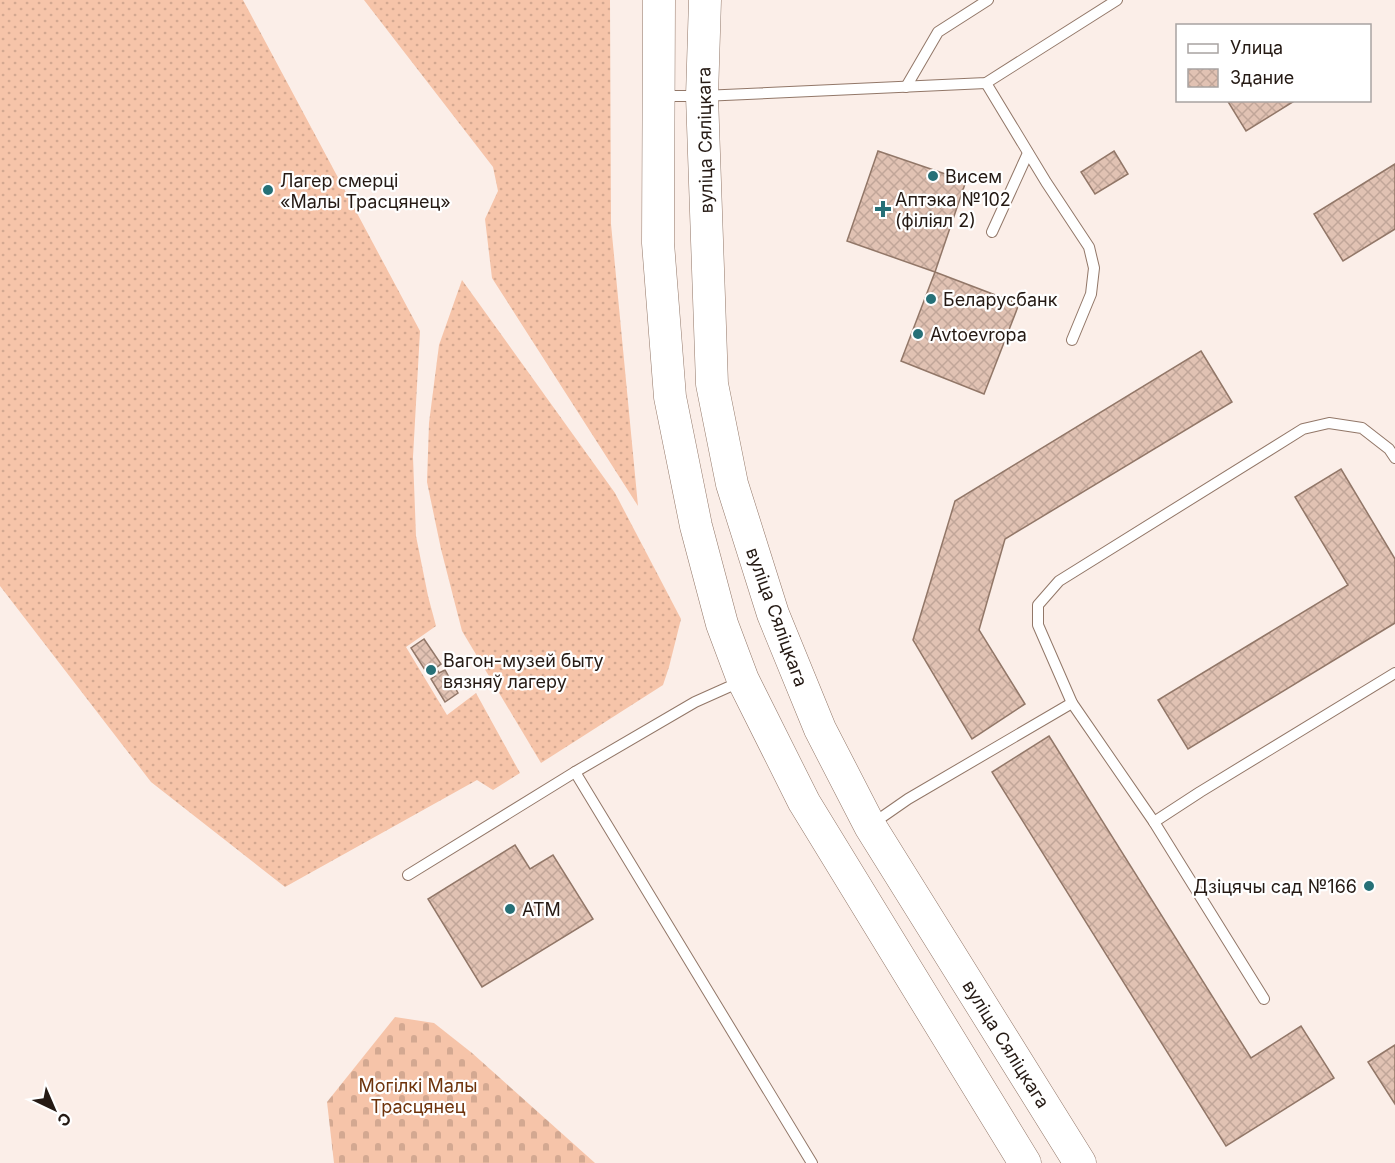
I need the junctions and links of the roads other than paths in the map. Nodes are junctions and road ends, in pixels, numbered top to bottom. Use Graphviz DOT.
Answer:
graph roads {
  1 [pos="659,0"];
  2 [pos="705,0"];
  3 [pos="988,0"];
  4 [pos="1117,0"];
  5 [pos="986,83"];
  6 [pos="906,87"];
  7 [pos="658,96"];
  8 [pos="702,96"];
  9 [pos="1028,153"];
  10 [pos="992,232"];
  11 [pos="1072,340"];
  12 [pos="1395,458"];
  13 [pos="1395,674"];
  14 [pos="743,680"];
  15 [pos="1072,703"];
  16 [pos="575,772"];
  17 [pos="1154,822"];
  18 [pos="870,826"];
  19 [pos="408,875"];
  20 [pos="1264,999"];
  21 [pos="812,1163"];
  22 [pos="1025,1163"];
  23 [pos="1080,1163"];
  1 -- 7 [label="main road"];
  2 -- 8 [label="main road, вуліца Сяліцкага"];
  3 -- 6 [label="lane"];
  4 -- 5 [label="lane"];
  5 -- 6 [label="lane"];
  5 -- 9 [label="lane"];
  6 -- 8 [label="lane"];
  7 -- 8 [label="lane"];
  7 -- 14 [label="main road"];
  8 -- 18 [label="main road, вуліца Сяліцкага"];
  9 -- 10 [label="lane"];
  9 -- 11 [label="lane"];
  12 -- 15 [label="lane"];
  13 -- 17 [label="lane"];
  14 -- 16 [label="lane"];
  14 -- 22 [label="main road"];
  15 -- 17 [label="lane"];
  15 -- 18 [label="lane"];
  16 -- 19 [label="lane"];
  16 -- 21 [label="lane"];
  17 -- 20 [label="lane"];
  18 -- 23 [label="main road, вуліца Сяліцкага"];
}
